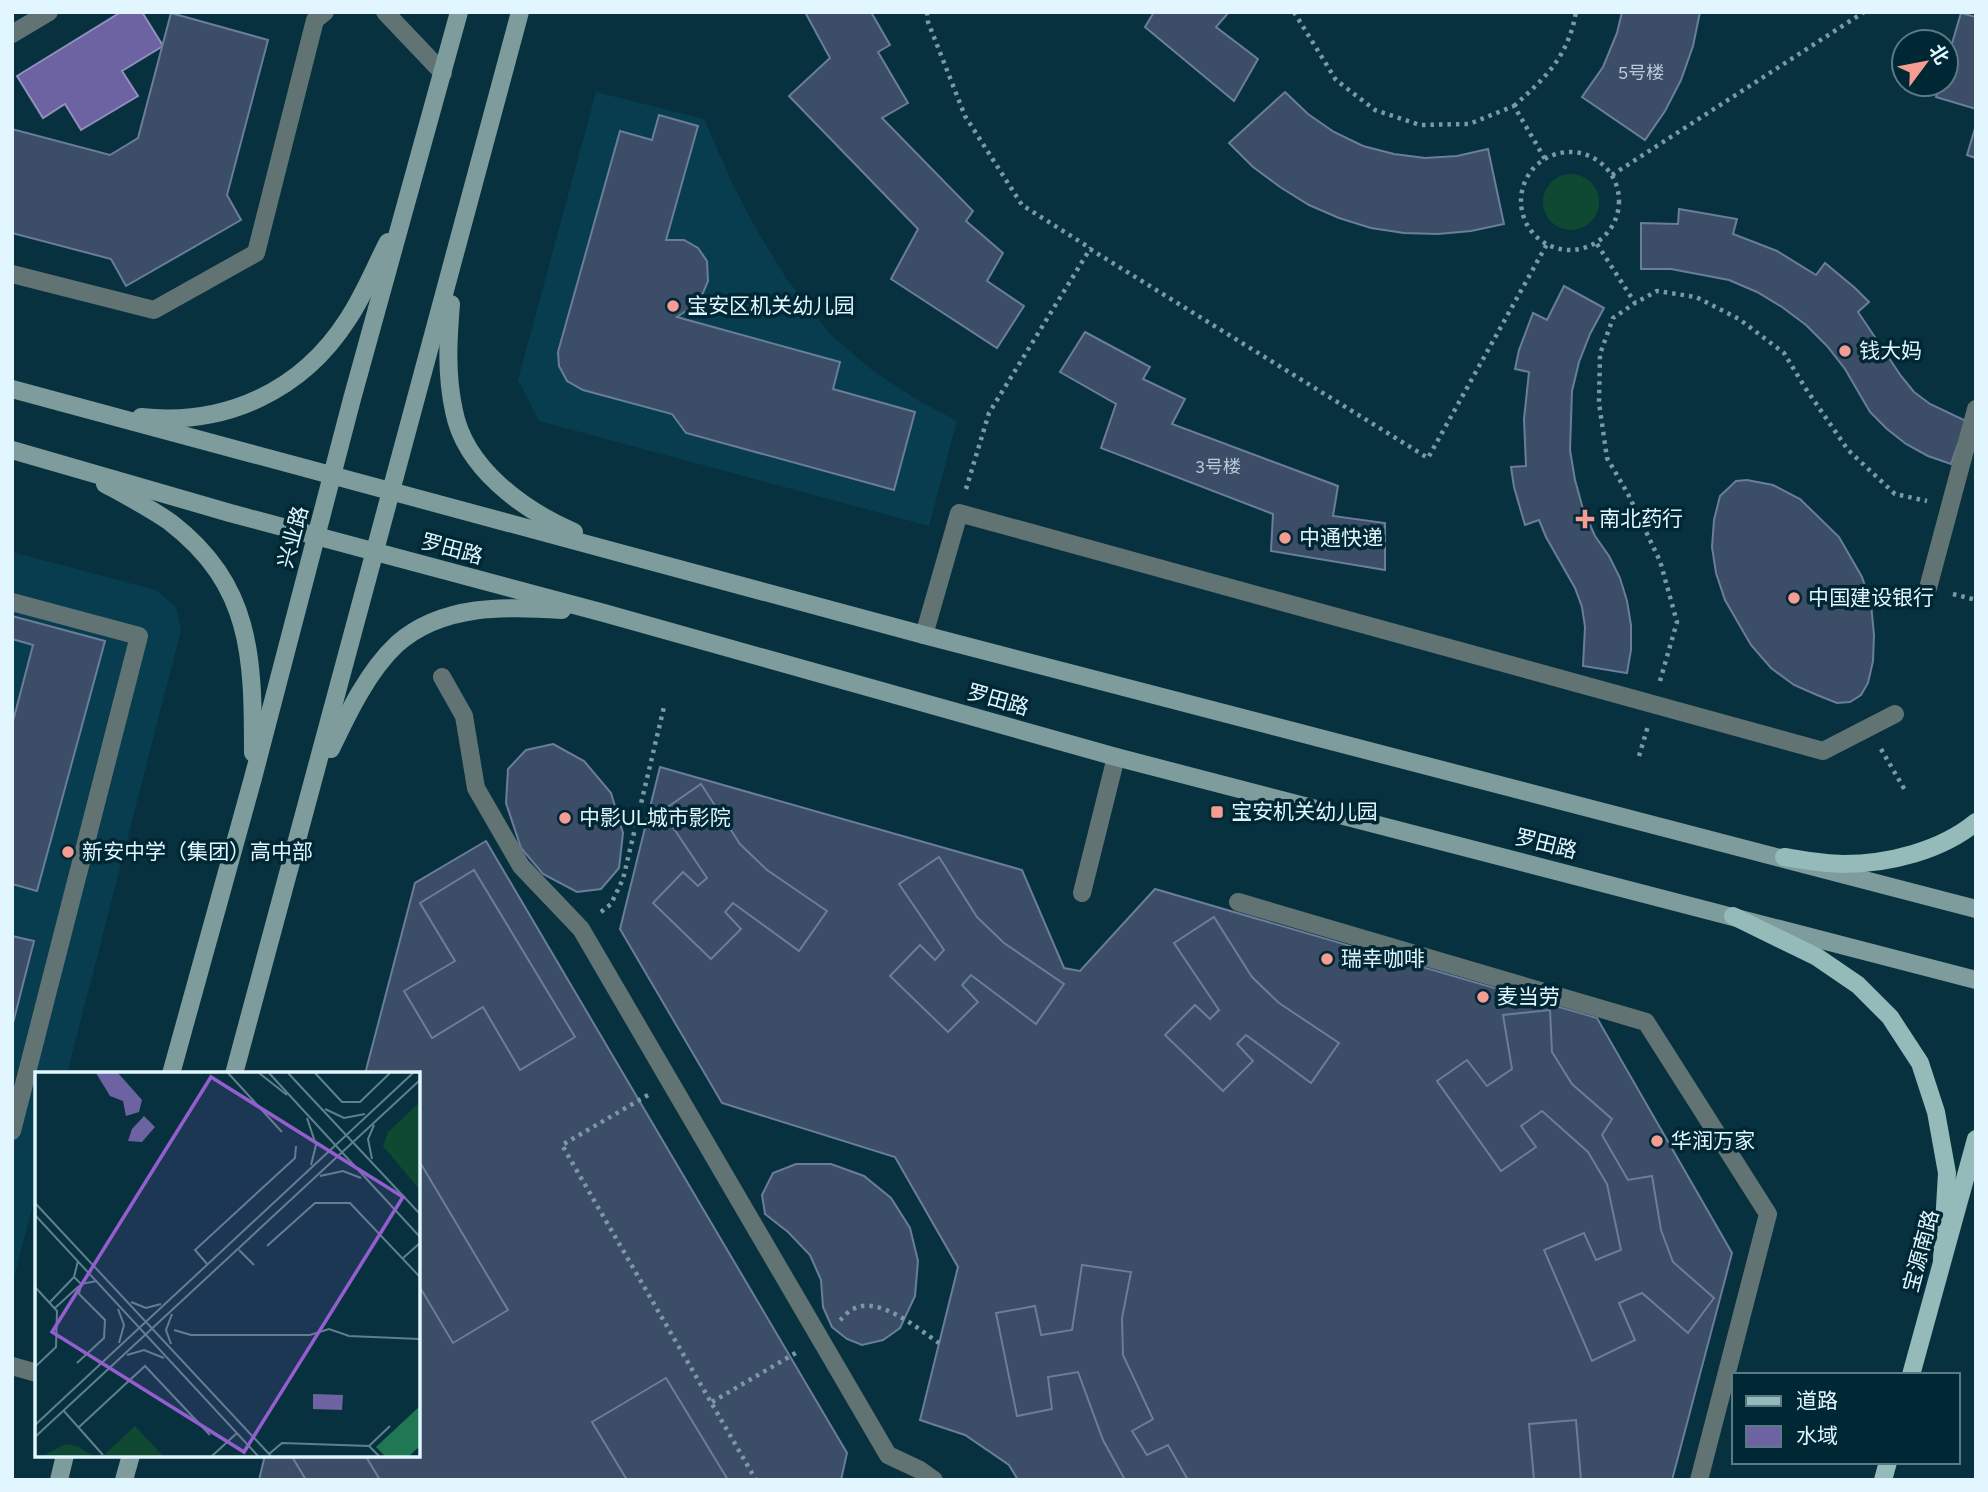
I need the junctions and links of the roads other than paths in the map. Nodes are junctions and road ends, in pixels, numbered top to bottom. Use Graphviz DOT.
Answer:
graph roads {
  1 [pos="49,12"];
  2 [pos="325,12"];
  3 [pos="385,12"];
  4 [pos="459,12"];
  5 [pos="520,12"];
  6 [pos="12,34"];
  7 [pos="443,73"];
  8 [pos="403,215"];
  9 [pos="459,242"];
  10 [pos="12,274"];
  11 [pos="12,389"];
  12 [pos="1976,409"];
  13 [pos="97,412"];
  14 [pos="12,450"];
  15 [pos="81,470"];
  16 [pos="332,475"];
  17 [pos="392,492"];
  18 [pos="318,536"];
  19 [pos="376,552"];
  20 [pos="622,553"];
  21 [pos="1928,588"];
  22 [pos="12,602"];
  23 [pos="604,613"];
  24 [pos="924,635"];
  25 [pos="442,677"];
  26 [pos="1895,714"];
  27 [pos="1116,757"];
  28 [pos="253,778"];
  29 [pos="311,790"];
  30 [pos="1976,822"];
  31 [pos="1784,857"];
  32 [pos="1082,893"];
  33 [pos="1238,902"];
  34 [pos="1976,909"];
  35 [pos="1733,916"];
  36 [pos="1976,980"];
  37 [pos="172,1072"];
  38 [pos="235,1072"];
  39 [pos="12,1131"];
  40 [pos="1976,1139"];
  41 [pos="1942,1259"];
  42 [pos="12,1366"];
  43 [pos="35,1372"];
  44 [pos="1912,1373"];
  45 [pos="65,1457"];
  46 [pos="130,1457"];
  47 [pos="59,1480"];
  48 [pos="124,1480"];
  49 [pos="933,1480"];
  50 [pos="1699,1480"];
  1 -- 6 [label="street"];
  2 -- 10 [label="street"];
  3 -- 7 [label="street"];
  4 -- 7 [label="main road, 兴业路"];
  5 -- 9 [label="main road"];
  7 -- 8 [label="main road, 兴业路"];
  8 -- 13 [label="main road"];
  8 -- 16 [label="main road, 兴业路"];
  9 -- 17 [label="main road"];
  9 -- 20 [label="main road"];
  11 -- 13 [label="main road, 罗田路"];
  12 -- 21 [label="street"];
  13 -- 16 [label="main road, 罗田路"];
  14 -- 15 [label="main road, 罗田路"];
  15 -- 18 [label="main road, 罗田路"];
  15 -- 28 [label="main road"];
  16 -- 17 [label="main road, 罗田路"];
  16 -- 18 [label="main road, 兴业路"];
  17 -- 19 [label="main road"];
  17 -- 20 [label="main road, 罗田路"];
  18 -- 19 [label="main road, 罗田路"];
  18 -- 28 [label="main road, 兴业路"];
  19 -- 23 [label="main road, 罗田路"];
  19 -- 29 [label="main road"];
  20 -- 24 [label="main road, 罗田路"];
  22 -- 39 [label="street"];
  23 -- 27 [label="main road, 罗田路"];
  23 -- 29 [label="main road"];
  24 -- 26 [label="street"];
  24 -- 31 [label="main road, 罗田路"];
  25 -- 49 [label="street"];
  27 -- 32 [label="street"];
  27 -- 35 [label="main road, 罗田路"];
  28 -- 37 [label="main road, 兴业路"];
  29 -- 38 [label="main road"];
  30 -- 31 [label="main road"];
  31 -- 34 [label="main road, 罗田路"];
  33 -- 50 [label="street"];
  35 -- 36 [label="main road, 罗田路"];
  35 -- 41 [label="main road"];
  40 -- 41 [label="main road, 宝源南路"];
  41 -- 44 [label="main road, 宝源南路"];
  42 -- 43 [label="street"];
  45 -- 47 [label="main road"];
  46 -- 48 [label="main road"];
}
